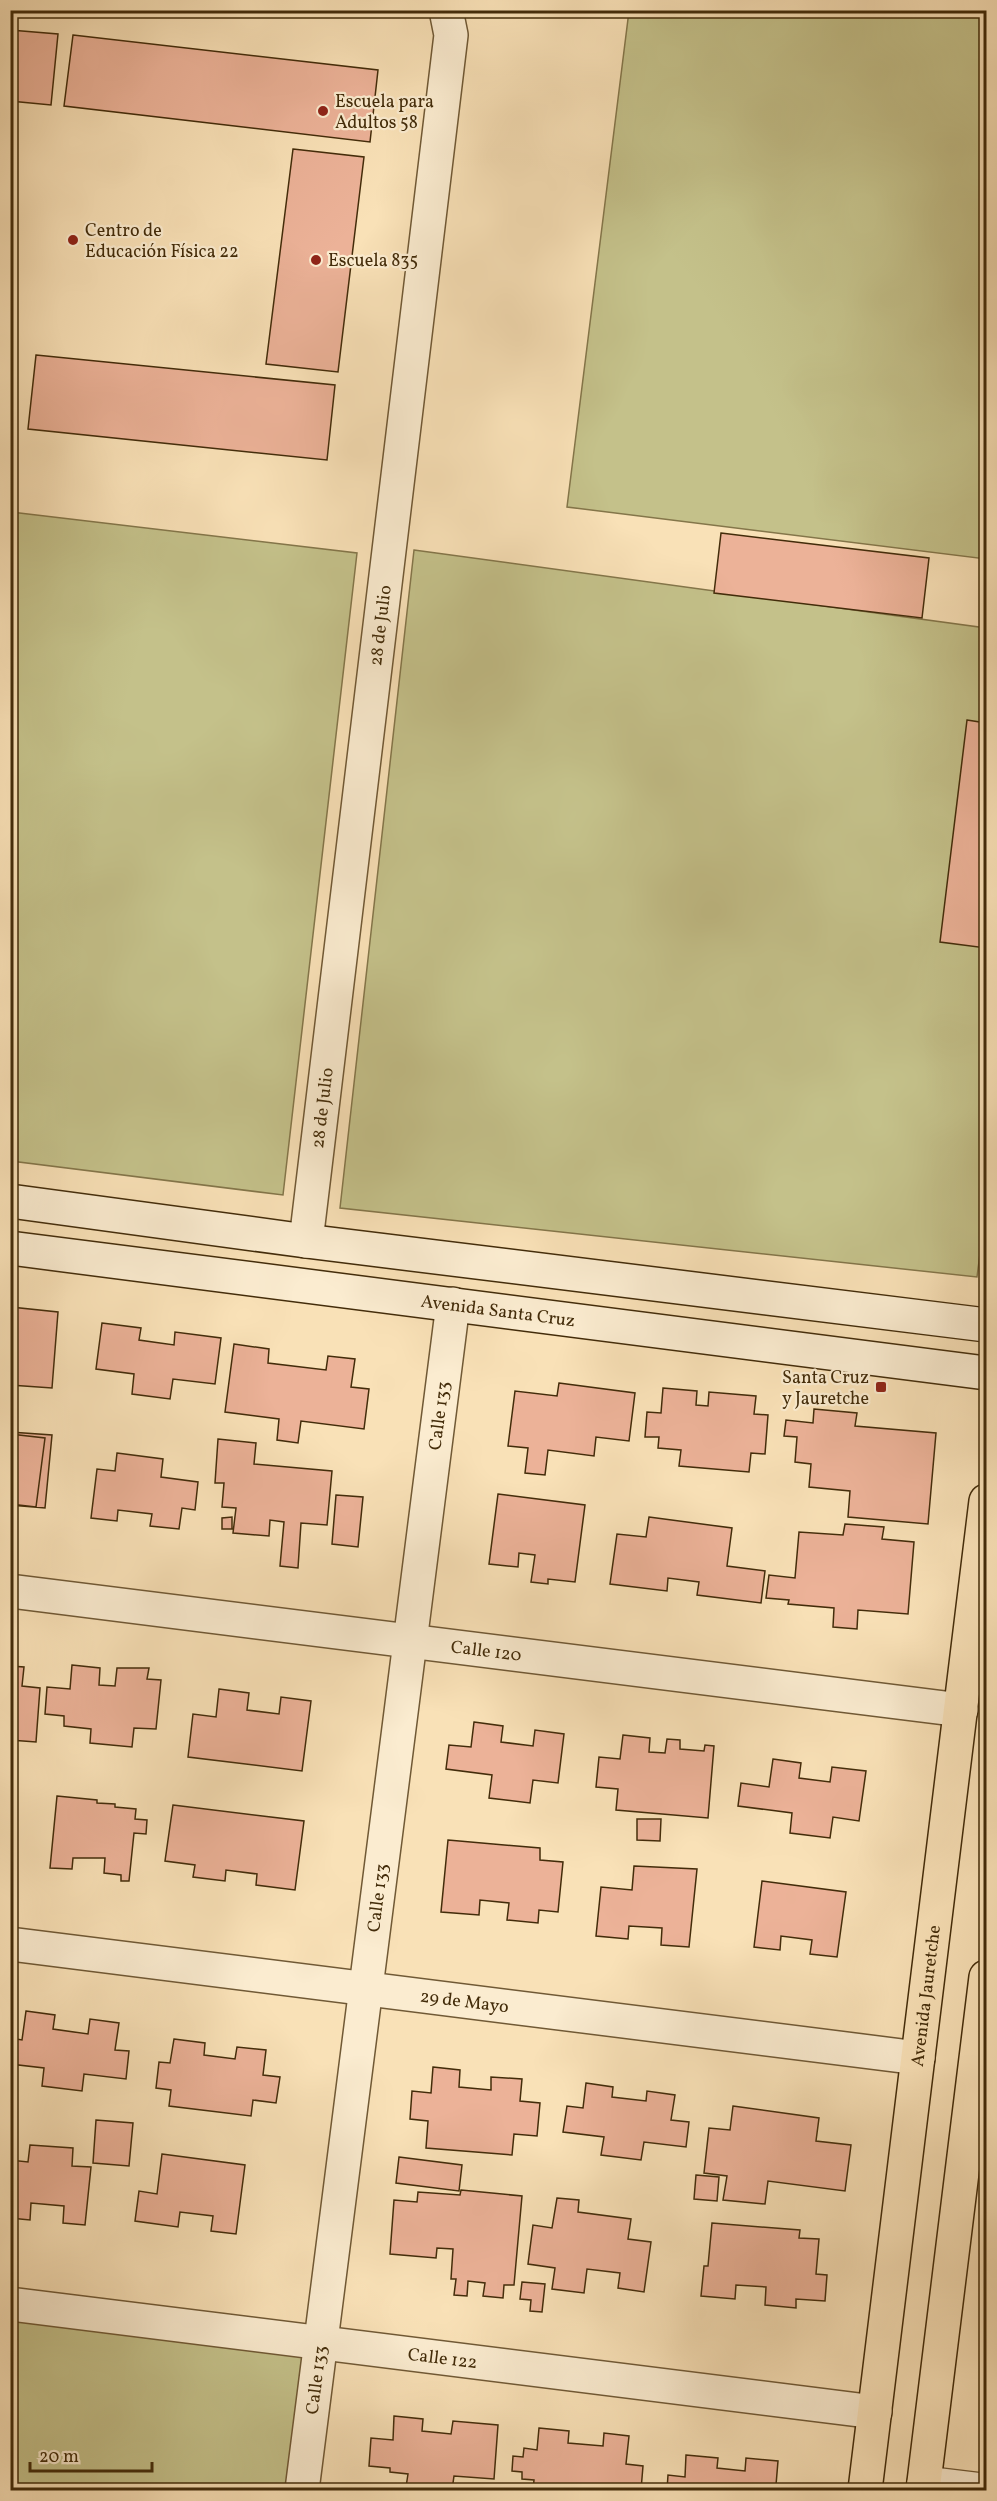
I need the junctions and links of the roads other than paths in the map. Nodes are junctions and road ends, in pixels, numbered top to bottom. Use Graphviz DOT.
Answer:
graph roads {
  1 [pos="446,10"];
  2 [pos="10,1201"];
  3 [pos="306,1242"];
  4 [pos="10,1248"];
  5 [pos="453,1304"];
  6 [pos="987,1325"];
  7 [pos="987,1373"];
  8 [pos="987,1501"];
  9 [pos="10,1591"];
  10 [pos="410,1641"];
  11 [pos="961,1710"];
  12 [pos="10,1944"];
  13 [pos="987,1977"];
  14 [pos="366,1988"];
  15 [pos="918,2058"];
  16 [pos="10,2304"];
  17 [pos="321,2343"];
  18 [pos="875,2412"];
  19 [pos="923,2487"];
  20 [pos="302,2490"];
  21 [pos="865,2490"];
  22 [pos="982,2490"];
  1 -- 3 [label="street, 28 de Julio"];
  2 -- 3 [label="street"];
  3 -- 6 [label="street"];
  4 -- 5 [label="street, Avenida Santa Cruz"];
  5 -- 7 [label="street, Avenida Santa Cruz"];
  5 -- 10 [label="street, Calle 133"];
  8 -- 11 [label="main road, Avenida Jauretche"];
  9 -- 10 [label="street, Calle 120"];
  10 -- 11 [label="street, Calle 120"];
  10 -- 14 [label="street, Calle 133"];
  11 -- 15 [label="main road, Avenida Jauretche"];
  12 -- 14 [label="street, 29 de Mayo"];
  13 -- 19 [label="main road"];
  14 -- 15 [label="street, 29 de Mayo"];
  14 -- 17 [label="street, Calle 133"];
  15 -- 18 [label="main road, Avenida Jauretche"];
  16 -- 17 [label="street, Calle 122"];
  17 -- 18 [label="street, Calle 122"];
  17 -- 20 [label="street, Calle 133"];
  18 -- 21 [label="main road, Avenida Jauretche"];
  19 -- 22 [label="street"];
}
